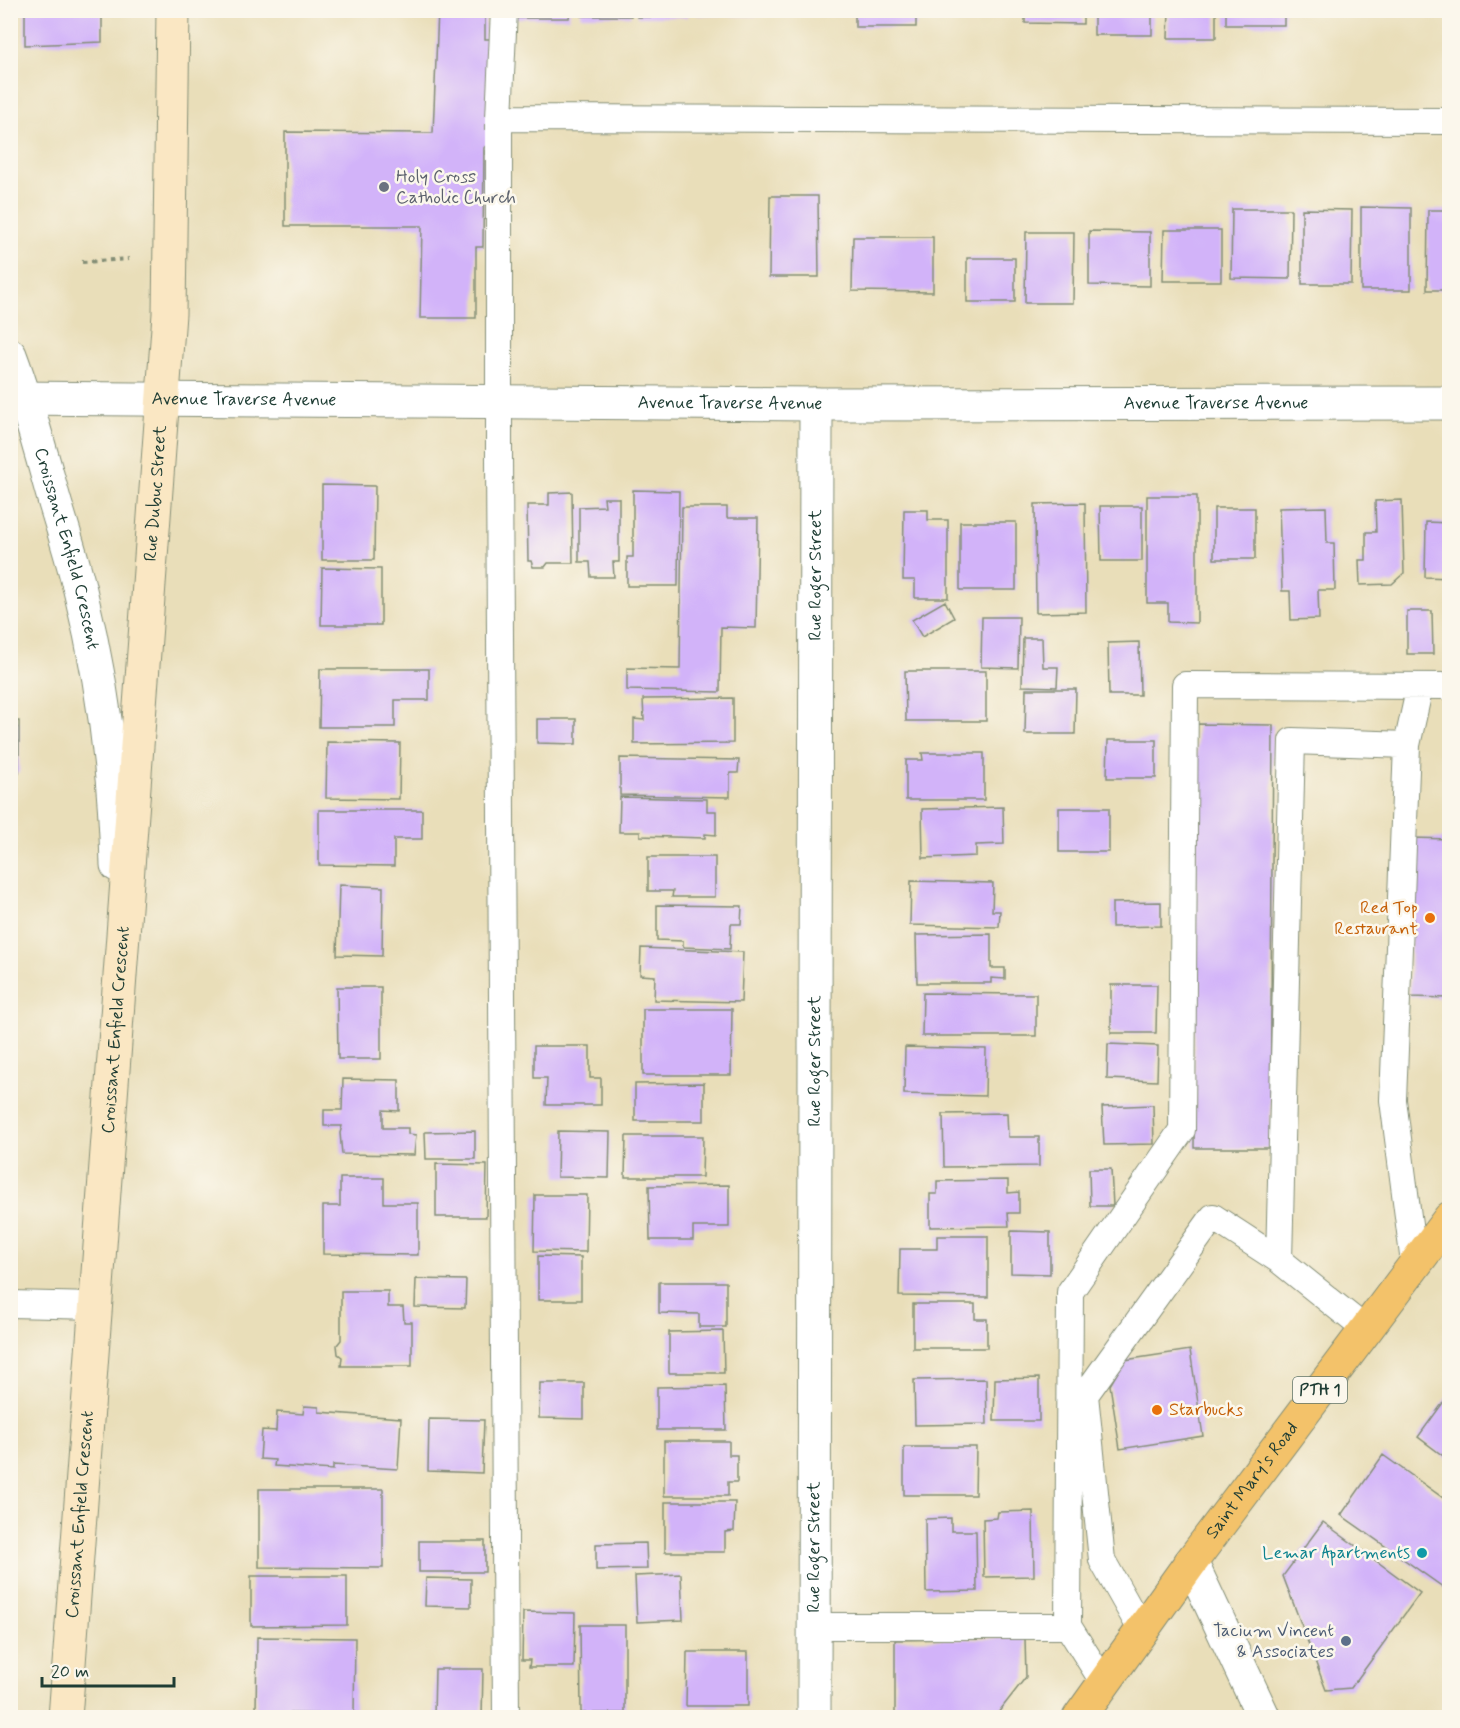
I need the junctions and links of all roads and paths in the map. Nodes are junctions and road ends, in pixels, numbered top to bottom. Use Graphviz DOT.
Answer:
graph roads {
  1 [pos="172,10"];
  2 [pos="504,10"];
  3 [pos="499,118"];
  4 [pos="1449,121"];
  5 [pos="10,355"];
  6 [pos="18,398"];
  7 [pos="163,399"];
  8 [pos="499,401"];
  9 [pos="1449,403"];
  10 [pos="816,404"];
  11 [pos="1420,686"];
  12 [pos="1449,686"];
  13 [pos="1407,745"];
  14 [pos="119,973"];
  15 [pos="1449,1218"];
  16 [pos="1279,1260"];
  17 [pos="1414,1263"];
  18 [pos="10,1304"];
  19 [pos="96,1306"];
  20 [pos="1365,1329"];
  21 [pos="1191,1562"];
  22 [pos="814,1626"];
  23 [pos="1068,1626"];
  24 [pos="1142,1631"];
  25 [pos="1104,1683"];
  26 [pos="64,1718"];
  27 [pos="506,1718"];
  28 [pos="814,1718"];
  29 [pos="1079,1718"];
  30 [pos="1264,1718"];
  1 -- 7 [label="street, Rue Dubuc Street"];
  2 -- 3 [label="lane"];
  3 -- 4 [label="lane"];
  3 -- 8 [label="lane"];
  5 -- 6 [label="street, Croissant Enfield Crescent"];
  6 -- 7 [label="street, Avenue Traverse Avenue"];
  6 -- 14 [label="street, Croissant Enfield Crescent"];
  7 -- 8 [label="street, Avenue Traverse Avenue"];
  7 -- 14 [label="street, Rue Dubuc Street"];
  8 -- 10 [label="street, Avenue Traverse Avenue"];
  8 -- 27 [label="lane"];
  9 -- 10 [label="street, Avenue Traverse Avenue"];
  10 -- 22 [label="street, Rue Roger Street"];
  11 -- 12 [label="lane"];
  11 -- 13 [label="lane"];
  11 -- 23 [label="lane"];
  13 -- 16 [label="lane"];
  13 -- 17 [label="lane"];
  14 -- 19 [label="street, Croissant Enfield Crescent"];
  15 -- 17 [label="highway, Saint Mary's Road / PTH 1"];
  16 -- 20 [label="lane"];
  16 -- 24 [label="lane"];
  17 -- 20 [label="highway, Saint Mary's Road / PTH 1"];
  18 -- 19 [label="lane"];
  19 -- 26 [label="street, Croissant Enfield Crescent"];
  20 -- 21 [label="highway, Saint Mary's Road / PTH 1"];
  21 -- 24 [label="highway, Saint Mary's Road / PTH 1"];
  21 -- 30 [label="street"];
  22 -- 23 [label="lane"];
  22 -- 28 [label="street, Rue Roger Street"];
  23 -- 25 [label="lane"];
  24 -- 25 [label="highway, Saint Mary's Road / PTH 1"];
  25 -- 29 [label="highway, Saint Mary's Road / PTH 1"];
}
